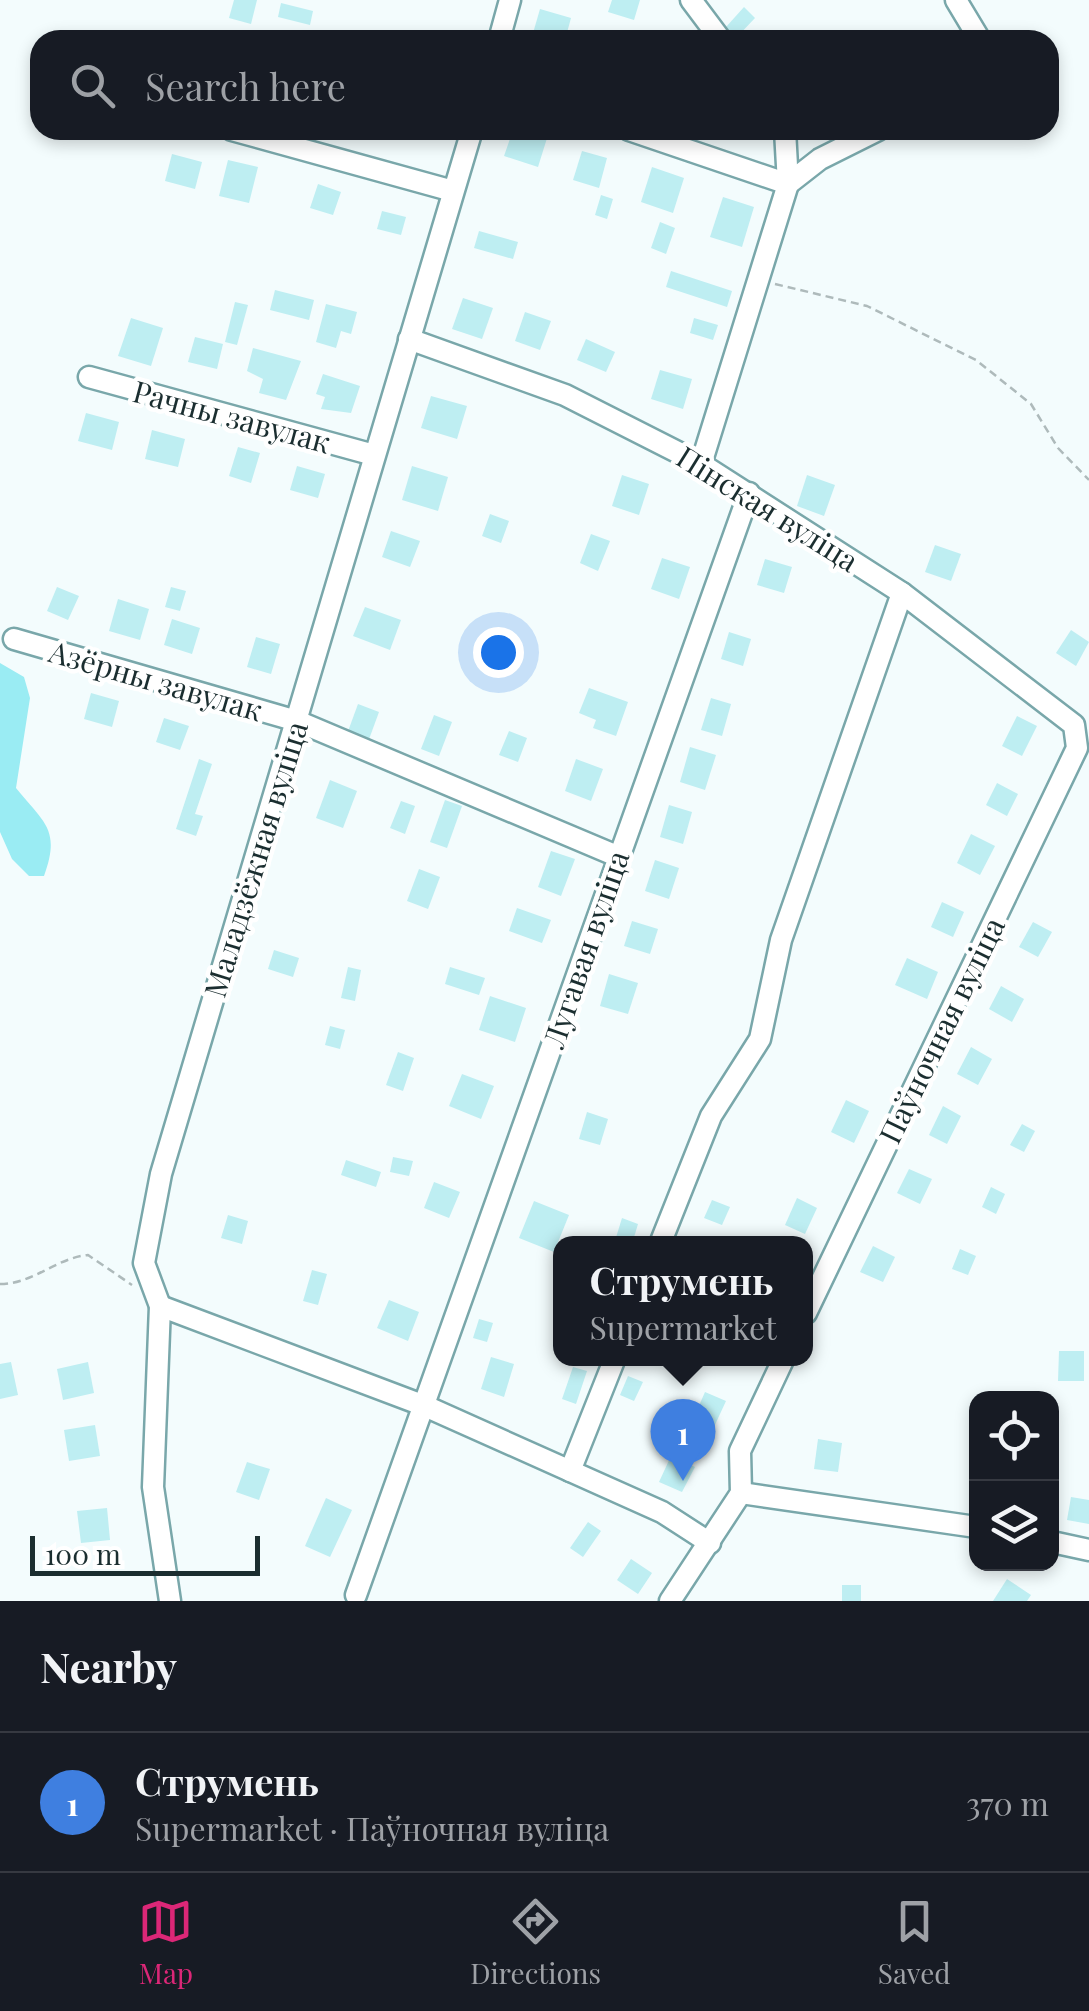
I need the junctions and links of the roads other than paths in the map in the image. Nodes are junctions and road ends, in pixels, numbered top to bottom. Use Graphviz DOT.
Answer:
graph roads {
  1 [pos="510,0"];
  2 [pos="691,0"];
  3 [pos="956,0"];
  4 [pos="502,30"];
  5 [pos="714,30"];
  6 [pos="974,30"];
  7 [pos="268,140"];
  8 [pos="469,140"];
  9 [pos="659,140"];
  10 [pos="785,140"];
  11 [pos="858,140"];
  12 [pos="788,184"];
  13 [pos="453,191"];
  14 [pos="409,339"];
  15 [pos="89,377"];
  16 [pos="374,455"];
  17 [pos="701,464"];
  18 [pos="748,492"];
  19 [pos="902,593"];
  20 [pos="14,639"];
  21 [pos="297,721"];
  22 [pos="1077,748"];
  23 [pos="617,856"];
  24 [pos="663,1236"];
  25 [pos="813,1298"];
  26 [pos="160,1306"];
  27 [pos="612,1366"];
  28 [pos="780,1366"];
  29 [pos="424,1406"];
  30 [pos="570,1471"];
  31 [pos="741,1494"];
  32 [pos="969,1526"];
  33 [pos="710,1543"];
  34 [pos="1059,1544"];
  35 [pos="1089,1550"];
  36 [pos="356,1595"];
  37 [pos="170,1601"];
  38 [pos="670,1601"];
  1 -- 4 [label="street"];
  2 -- 5 [label="street"];
  3 -- 6 [label="street"];
  7 -- 13 [label="street"];
  8 -- 13 [label="street, Маладзёжная вуліца"];
  9 -- 12 [label="street"];
  10 -- 12 [label="street"];
  11 -- 12 [label="street"];
  12 -- 17 [label="street"];
  13 -- 14 [label="street, Маладзёжная вуліца"];
  14 -- 16 [label="street, Маладзёжная вуліца"];
  14 -- 17 [label="street, Пінская вуліца"];
  15 -- 16 [label="street, Рачны завулак"];
  16 -- 21 [label="street, Маладзёжная вуліца"];
  17 -- 18 [label="street, Пінская вуліца"];
  18 -- 19 [label="street, Пінская вуліца"];
  18 -- 23 [label="street, Лугавая вуліца"];
  19 -- 22 [label="street, Пінская вуліца"];
  19 -- 24 [label="street"];
  20 -- 21 [label="street, Азёрны завулак"];
  21 -- 23 [label="street, Азёрны завулак"];
  21 -- 26 [label="street, Маладзёжная вуліца"];
  22 -- 25 [label="street, Паўночная вуліца"];
  23 -- 29 [label="street, Лугавая вуліца"];
  26 -- 29 [label="street"];
  26 -- 37 [label="street, Маладзёжная вуліца"];
  27 -- 30 [label="street"];
  28 -- 31 [label="street"];
  29 -- 30 [label="street"];
  29 -- 36 [label="street, Лугавая вуліца"];
  30 -- 33 [label="street"];
  31 -- 32 [label="street"];
  31 -- 33 [label="street"];
  33 -- 38 [label="street"];
  34 -- 35 [label="street"];
}
